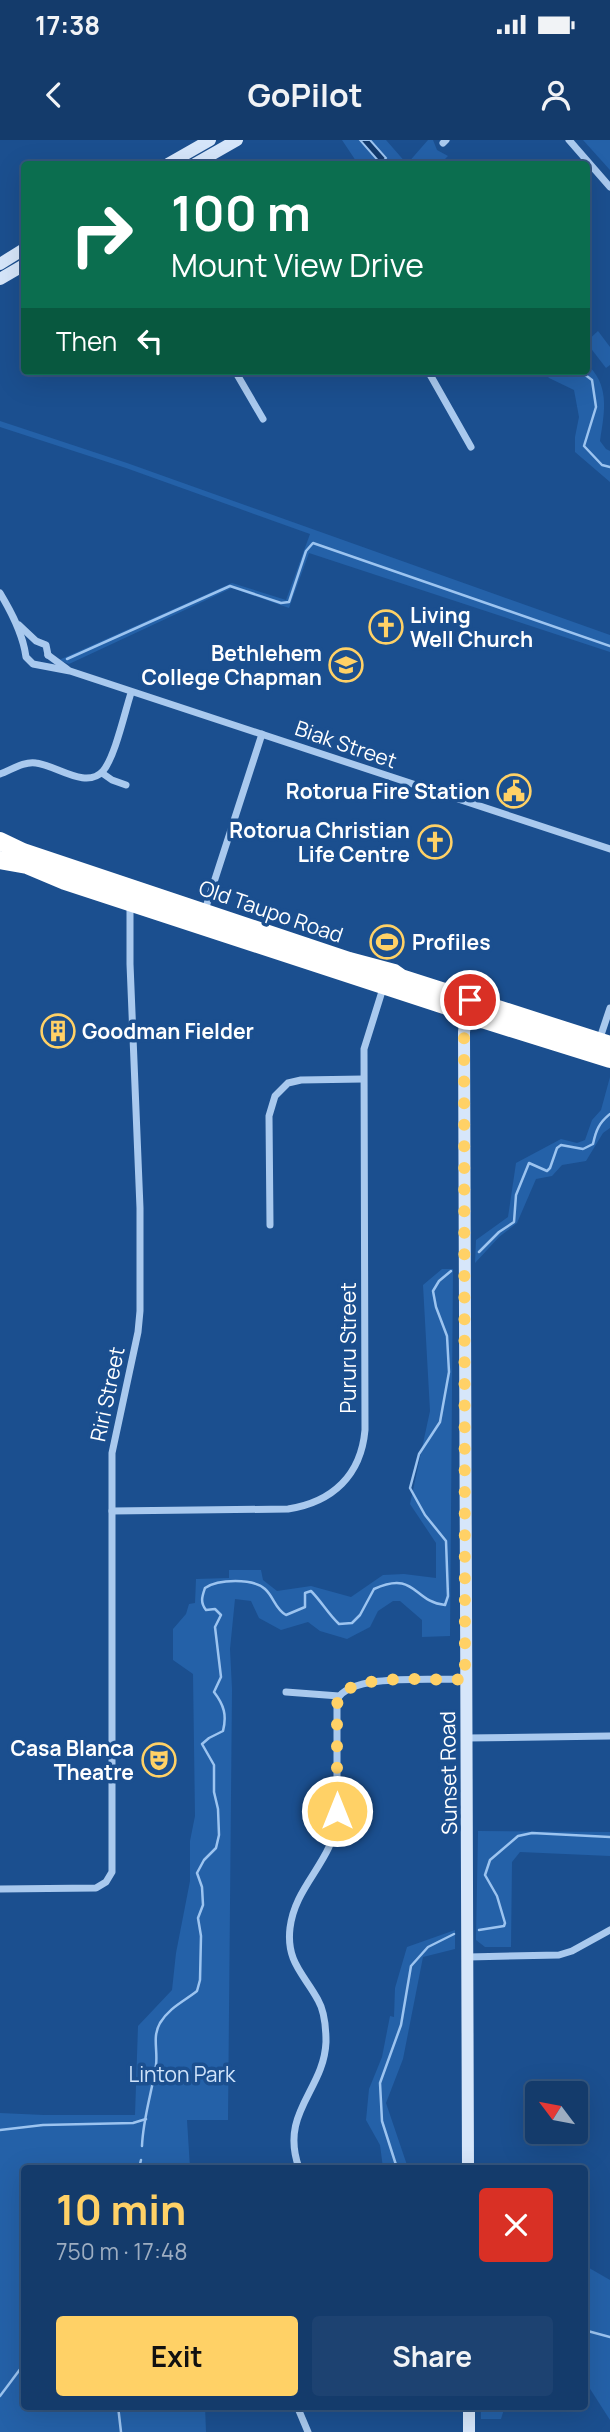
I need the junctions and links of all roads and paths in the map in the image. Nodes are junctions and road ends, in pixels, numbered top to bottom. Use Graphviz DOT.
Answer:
graph roads {
  1 [pos="210,140"];
  2 [pos="237,140"];
  3 [pos="569,140"];
  4 [pos="173,161"];
  5 [pos="200,161"];
  6 [pos="587,161"];
  7 [pos="590,164"];
  8 [pos="610,187"];
  9 [pos="21,251"];
  10 [pos="0,264"];
  11 [pos="21,267"];
  12 [pos="0,279"];
  13 [pos="237,375"];
  14 [pos="430,375"];
  15 [pos="263,419"];
  16 [pos="471,447"];
  17 [pos="0,593"];
  18 [pos="18,625"];
  19 [pos="36,641"];
  20 [pos="26,648"];
  21 [pos="48,655"];
  22 [pos="40,664"];
  23 [pos="71,671"];
  24 [pos="131,693"];
  25 [pos="262,734"];
  26 [pos="102,773"];
  27 [pos="0,774"];
  28 [pos="126,785"];
  29 [pos="0,841"];
  30 [pos="610,849"];
  31 [pos="0,860"];
  32 [pos="131,895"];
  33 [pos="202,919"];
  34 [pos="387,979"];
  35 [pos="467,1007"];
  36 [pos="610,1008"];
  37 [pos="603,1050"];
  38 [pos="363,1079"];
  39 [pos="270,1225"];
  40 [pos="112,1511"];
  41 [pos="465,1679"];
  42 [pos="286,1692"];
  43 [pos="339,1696"];
  44 [pos="610,1736"];
  45 [pos="467,1738"];
  46 [pos="0,1889"];
  47 [pos="610,1930"];
  48 [pos="468,1957"];
  49 [pos="298,2165"];
  50 [pos="468,2165"];
  51 [pos="299,2410"];
  52 [pos="469,2410"];
  53 [pos="308,2432"];
  54 [pos="469,2432"];
  1 -- 4 [label="main road"];
  2 -- 5 [label="main road"];
  3 -- 6 [label="street"];
  7 -- 8 [label="street"];
  9 -- 10 [label="main road"];
  11 -- 12 [label="main road"];
  13 -- 15 [label="street"];
  14 -- 16 [label="street"];
  17 -- 18 [label="street"];
  18 -- 19 [label="street"];
  18 -- 20 [label="street"];
  19 -- 20 [label="street"];
  19 -- 21 [label="street"];
  20 -- 22 [label="street"];
  21 -- 22 [label="street"];
  21 -- 23 [label="street, Biak Street"];
  22 -- 23 [label="street, Biak Street"];
  23 -- 24 [label="street, Biak Street"];
  24 -- 25 [label="street, Biak Street"];
  24 -- 26 [label="street"];
  25 -- 30 [label="street, Biak Street"];
  25 -- 33 [label="street"];
  26 -- 27 [label="street"];
  26 -- 28 [label="street"];
  29 -- 32 [label="highway, Old Taupo Road"];
  31 -- 32 [label="highway, Old Taupo Road"];
  32 -- 33 [label="highway, Old Taupo Road"];
  32 -- 40 [label="street, Riri Street"];
  33 -- 34 [label="highway, Old Taupo Road"];
  34 -- 35 [label="highway, Old Taupo Road"];
  34 -- 38 [label="street, Pururu Street"];
  35 -- 37 [label="highway, Old Taupo Road"];
  35 -- 41 [label="main road, Sunset Road"];
  36 -- 37 [label="street"];
  38 -- 39 [label="street"];
  38 -- 40 [label="street, Pururu Street"];
  40 -- 46 [label="street, Riri Street"];
  41 -- 43 [label="street"];
  41 -- 45 [label="main road, Sunset Road"];
  42 -- 43 [label="street"];
  43 -- 49 [label="street"];
  44 -- 45 [label="street"];
  45 -- 48 [label="main road, Sunset Road"];
  47 -- 48 [label="street"];
  48 -- 50 [label="main road, Sunset Road"];
  51 -- 53 [label="street"];
  52 -- 54 [label="main road"];
}
